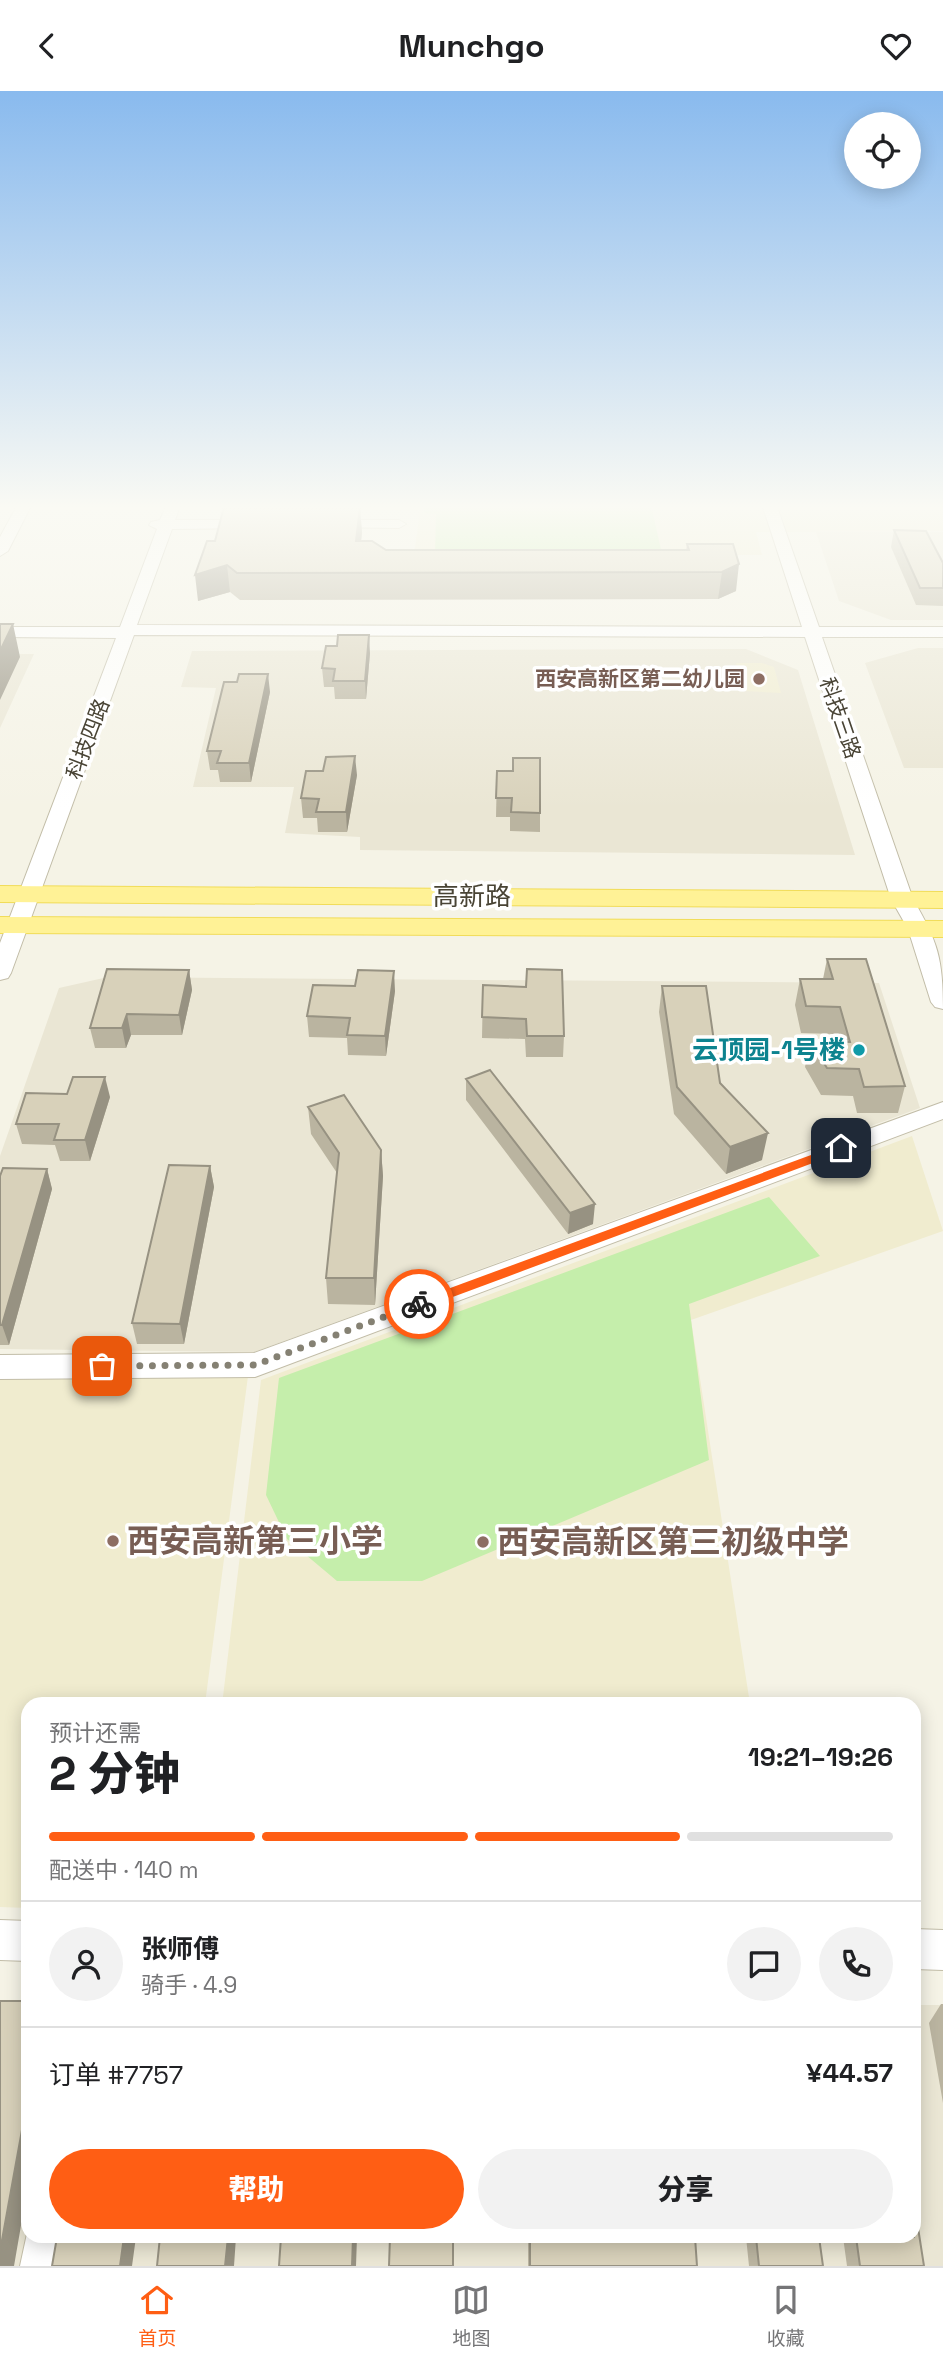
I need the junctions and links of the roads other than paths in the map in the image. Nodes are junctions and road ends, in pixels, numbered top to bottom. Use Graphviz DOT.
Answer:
graph roads {
  1 [pos="134,606"];
  2 [pos="809,606"];
  3 [pos="811,606"];
  4 [pos="0,632"];
  5 [pos="943,632"];
  6 [pos="124,633"];
  7 [pos="820,635"];
  8 [pos="943,638"];
  9 [pos="13,894"];
  10 [pos="921,900"];
  11 [pos="4,925"];
  12 [pos="931,929"];
  13 [pos="0,973"];
  14 [pos="943,1002"];
  15 [pos="943,1110"];
  16 [pos="0,1367"];
  17 [pos="0,1940"];
  18 [pos="21,1941"];
  19 [pos="921,1949"];
  20 [pos="943,1949"];
  21 [pos="46,2243"];
  22 [pos="43,2266"];
  1 -- 6 [label="street, 科技四路"];
  2 -- 7 [label="street, 科技三路"];
  3 -- 7 [label="street, 科技三路"];
  4 -- 6 [label="street"];
  5 -- 7 [label="street"];
  6 -- 7 [label="street"];
  6 -- 9 [label="street, 科技四路"];
  7 -- 8 [label="street"];
  7 -- 10 [label="street, 科技三路"];
  9 -- 10 [label="main road, 高新路"];
  9 -- 11 [label="street, 科技四路"];
  10 -- 12 [label="street, 科技三路"];
  11 -- 12 [label="main road, 高新路"];
  11 -- 13 [label="street, 科技四路"];
  12 -- 14 [label="street, 科技三路"];
  15 -- 16 [label="street"];
  17 -- 18 [label="street"];
  19 -- 20 [label="street"];
  21 -- 22 [label="street"];
}
